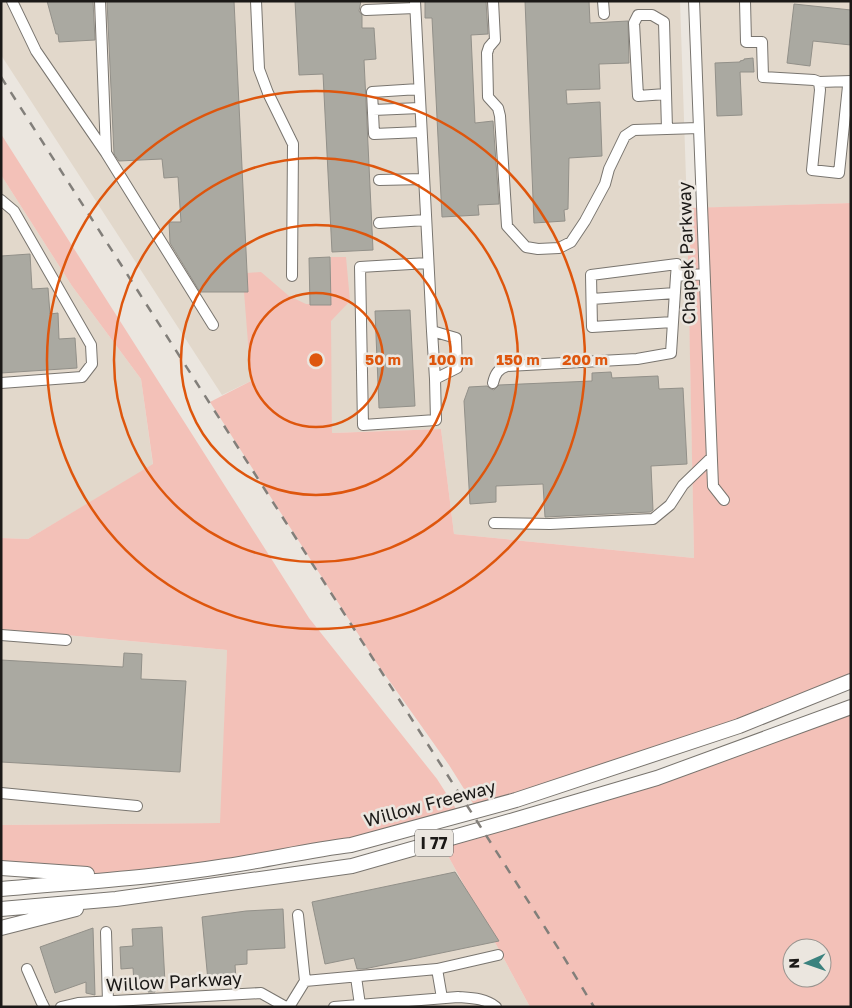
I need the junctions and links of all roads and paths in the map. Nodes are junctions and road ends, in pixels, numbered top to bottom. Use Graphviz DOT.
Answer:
graph roads {
  1 [pos="12,1"];
  2 [pos="100,1"];
  3 [pos="256,1"];
  4 [pos="493,1"];
  5 [pos="603,1"];
  6 [pos="694,1"];
  7 [pos="746,1"];
  8 [pos="415,5"];
  9 [pos="366,10"];
  10 [pos="604,14"];
  11 [pos="819,82"];
  12 [pos="851,82"];
  13 [pos="419,89"];
  14 [pos="666,94"];
  15 [pos="420,108"];
  16 [pos="373,110"];
  17 [pos="699,128"];
  18 [pos="667,129"];
  19 [pos="421,132"];
  20 [pos="106,153"];
  21 [pos="424,179"];
  22 [pos="379,180"];
  23 [pos="1,200"];
  24 [pos="426,220"];
  25 [pos="379,223"];
  26 [pos="428,263"];
  27 [pos="704,274"];
  28 [pos="292,276"];
  29 [pos="676,276"];
  30 [pos="675,293"];
  31 [pos="592,299"];
  32 [pos="673,322"];
  33 [pos="213,325"];
  34 [pos="432,331"];
  35 [pos="435,378"];
  36 [pos="1,383"];
  37 [pos="493,383"];
  38 [pos="712,457"];
  39 [pos="724,500"];
  40 [pos="494,523"];
  41 [pos="1,635"];
  42 [pos="66,640"];
  43 [pos="851,681"];
  44 [pos="851,707"];
  45 [pos="1,793"];
  46 [pos="137,806"];
  47 [pos="1,868"];
  48 [pos="127,877"];
  49 [pos="1,889"];
  50 [pos="116,899"];
  51 [pos="1,909"];
  52 [pos="298,915"];
  53 [pos="1,928"];
  54 [pos="106,932"];
  55 [pos="498,955"];
  56 [pos="28,968"];
  57 [pos="437,969"];
  58 [pos="356,977"];
  59 [pos="305,981"];
  60 [pos="442,998"];
  61 [pos="110,1004"];
  62 [pos="397,1004"];
  63 [pos="366,1005"];
  64 [pos="44,1007"];
  65 [pos="61,1007"];
  66 [pos="287,1007"];
  67 [pos="334,1007"];
  68 [pos="496,1007"];
  1 -- 20 [label="street"];
  2 -- 20 [label="street"];
  3 -- 28 [label="street"];
  4 -- 18 [label="street"];
  5 -- 10 [label="street"];
  6 -- 17 [label="street, Chapek Parkway"];
  7 -- 11 [label="street"];
  8 -- 9 [label="street"];
  8 -- 13 [label="street"];
  11 -- 12 [label="street"];
  11 -- 12 [label="street"];
  13 -- 15 [label="street"];
  13 -- 16 [label="street"];
  14 -- 14 [label="street"];
  14 -- 18 [label="street"];
  15 -- 16 [label="street"];
  15 -- 19 [label="street"];
  16 -- 19 [label="street"];
  17 -- 18 [label="street"];
  17 -- 27 [label="street, Chapek Parkway"];
  19 -- 21 [label="street"];
  20 -- 33 [label="street"];
  21 -- 22 [label="street"];
  21 -- 24 [label="street"];
  23 -- 36 [label="street"];
  24 -- 25 [label="street"];
  24 -- 26 [label="street"];
  26 -- 34 [label="street"];
  26 -- 35 [label="street"];
  27 -- 29 [label="street"];
  27 -- 38 [label="street, Chapek Parkway"];
  29 -- 30 [label="street"];
  29 -- 31 [label="street"];
  30 -- 31 [label="street"];
  30 -- 32 [label="street"];
  31 -- 32 [label="street"];
  32 -- 37 [label="street"];
  34 -- 35 [label="street"];
  34 -- 35 [label="street"];
  38 -- 39 [label="street, Chapek Parkway"];
  38 -- 40 [label="street"];
  41 -- 42 [label="street"];
  43 -- 48 [label="highway, Willow Freeway / I 77"];
  44 -- 50 [label="highway, I 77"];
  45 -- 46 [label="street"];
  47 -- 48 [label="highway"];
  48 -- 49 [label="highway, Willow Freeway / I 77"];
  50 -- 51 [label="highway, I 77"];
  50 -- 53 [label="highway"];
  52 -- 59 [label="street"];
  54 -- 61 [label="street"];
  55 -- 57 [label="street"];
  56 -- 64 [label="street"];
  57 -- 58 [label="street"];
  57 -- 60 [label="street"];
  58 -- 59 [label="street"];
  58 -- 63 [label="street"];
  59 -- 66 [label="street"];
  60 -- 62 [label="street"];
  60 -- 68 [label="street"];
  61 -- 65 [label="street, Willow Parkway"];
  61 -- 66 [label="street, Willow Parkway"];
  62 -- 63 [label="street"];
  63 -- 67 [label="street"];
}
